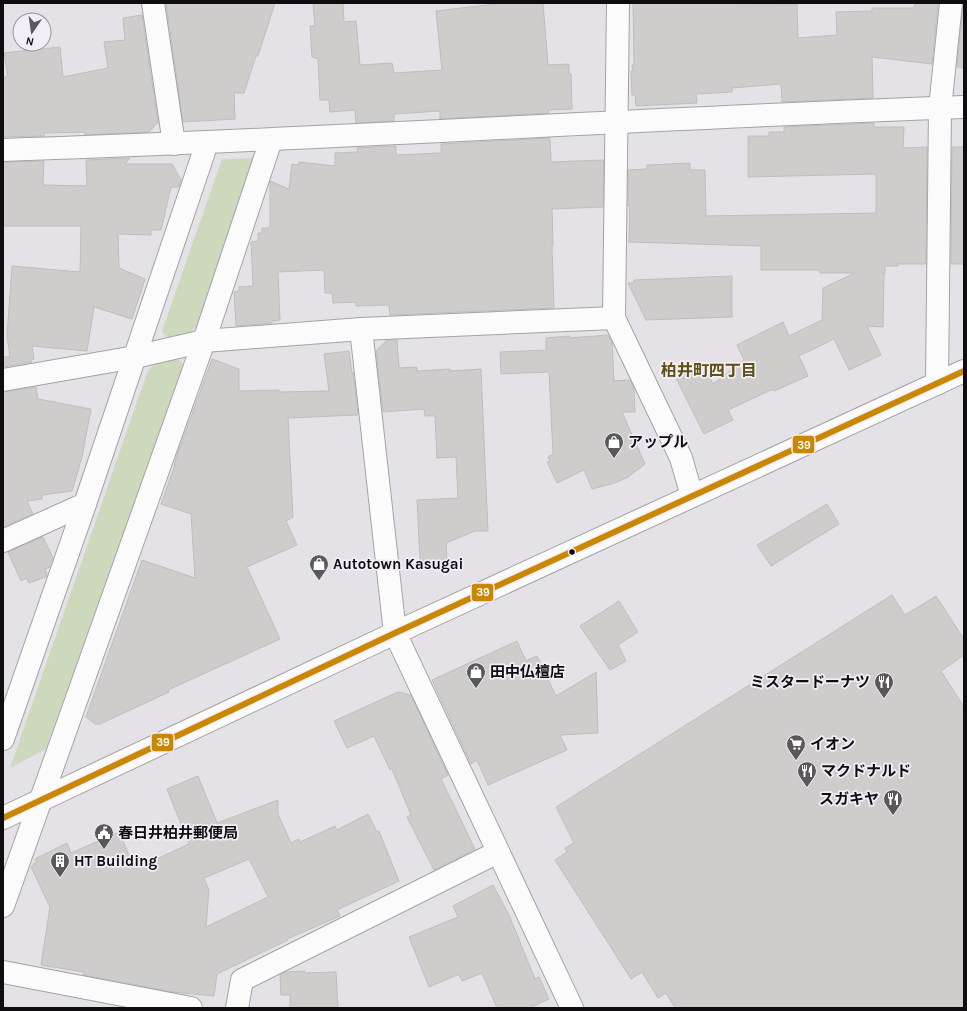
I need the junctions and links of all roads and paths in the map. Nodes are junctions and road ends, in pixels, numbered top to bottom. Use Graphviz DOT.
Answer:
graph roads {
  1 [pos="154,3"];
  2 [pos="618,3"];
  3 [pos="951,3"];
  4 [pos="964,107"];
  5 [pos="940,108"];
  6 [pos="616,123"];
  7 [pos="271,140"];
  8 [pos="207,143"];
  9 [pos="174,144"];
  10 [pos="3,150"];
  11 [pos="614,318"];
  12 [pos="361,329"];
  13 [pos="204,341"];
  14 [pos="135,357"];
  15 [pos="964,371"];
  16 [pos="3,380"];
  17 [pos="937,384"];
  18 [pos="692,496"];
  19 [pos="85,504"];
  20 [pos="3,541"];
  21 [pos="395,633"];
  22 [pos="3,739"];
  23 [pos="40,801"];
  24 [pos="3,818"];
  25 [pos="498,852"];
  26 [pos="3,906"];
  27 [pos="3,972"];
  28 [pos="191,1008"];
  29 [pos="238,1008"];
  30 [pos="572,1008"];
  1 -- 9 [label="street"];
  2 -- 6 [label="street"];
  3 -- 5 [label="street"];
  4 -- 5 [label="street"];
  5 -- 6 [label="street"];
  5 -- 17 [label="street"];
  6 -- 7 [label="street"];
  6 -- 11 [label="street"];
  7 -- 8 [label="street"];
  7 -- 13 [label="street"];
  8 -- 9 [label="street"];
  8 -- 14 [label="street"];
  9 -- 10 [label="street"];
  11 -- 12 [label="street"];
  11 -- 18 [label="street"];
  12 -- 13 [label="street"];
  12 -- 21 [label="street"];
  13 -- 14 [label="street"];
  13 -- 23 [label="street"];
  14 -- 16 [label="street"];
  14 -- 19 [label="street"];
  15 -- 17 [label="street"];
  17 -- 18 [label="street"];
  18 -- 21 [label="street"];
  19 -- 20 [label="street"];
  19 -- 22 [label="street"];
  21 -- 23 [label="street"];
  21 -- 25 [label="street"];
  23 -- 24 [label="street"];
  23 -- 26 [label="street"];
  25 -- 29 [label="street"];
  25 -- 30 [label="street"];
  27 -- 28 [label="street"];
}
